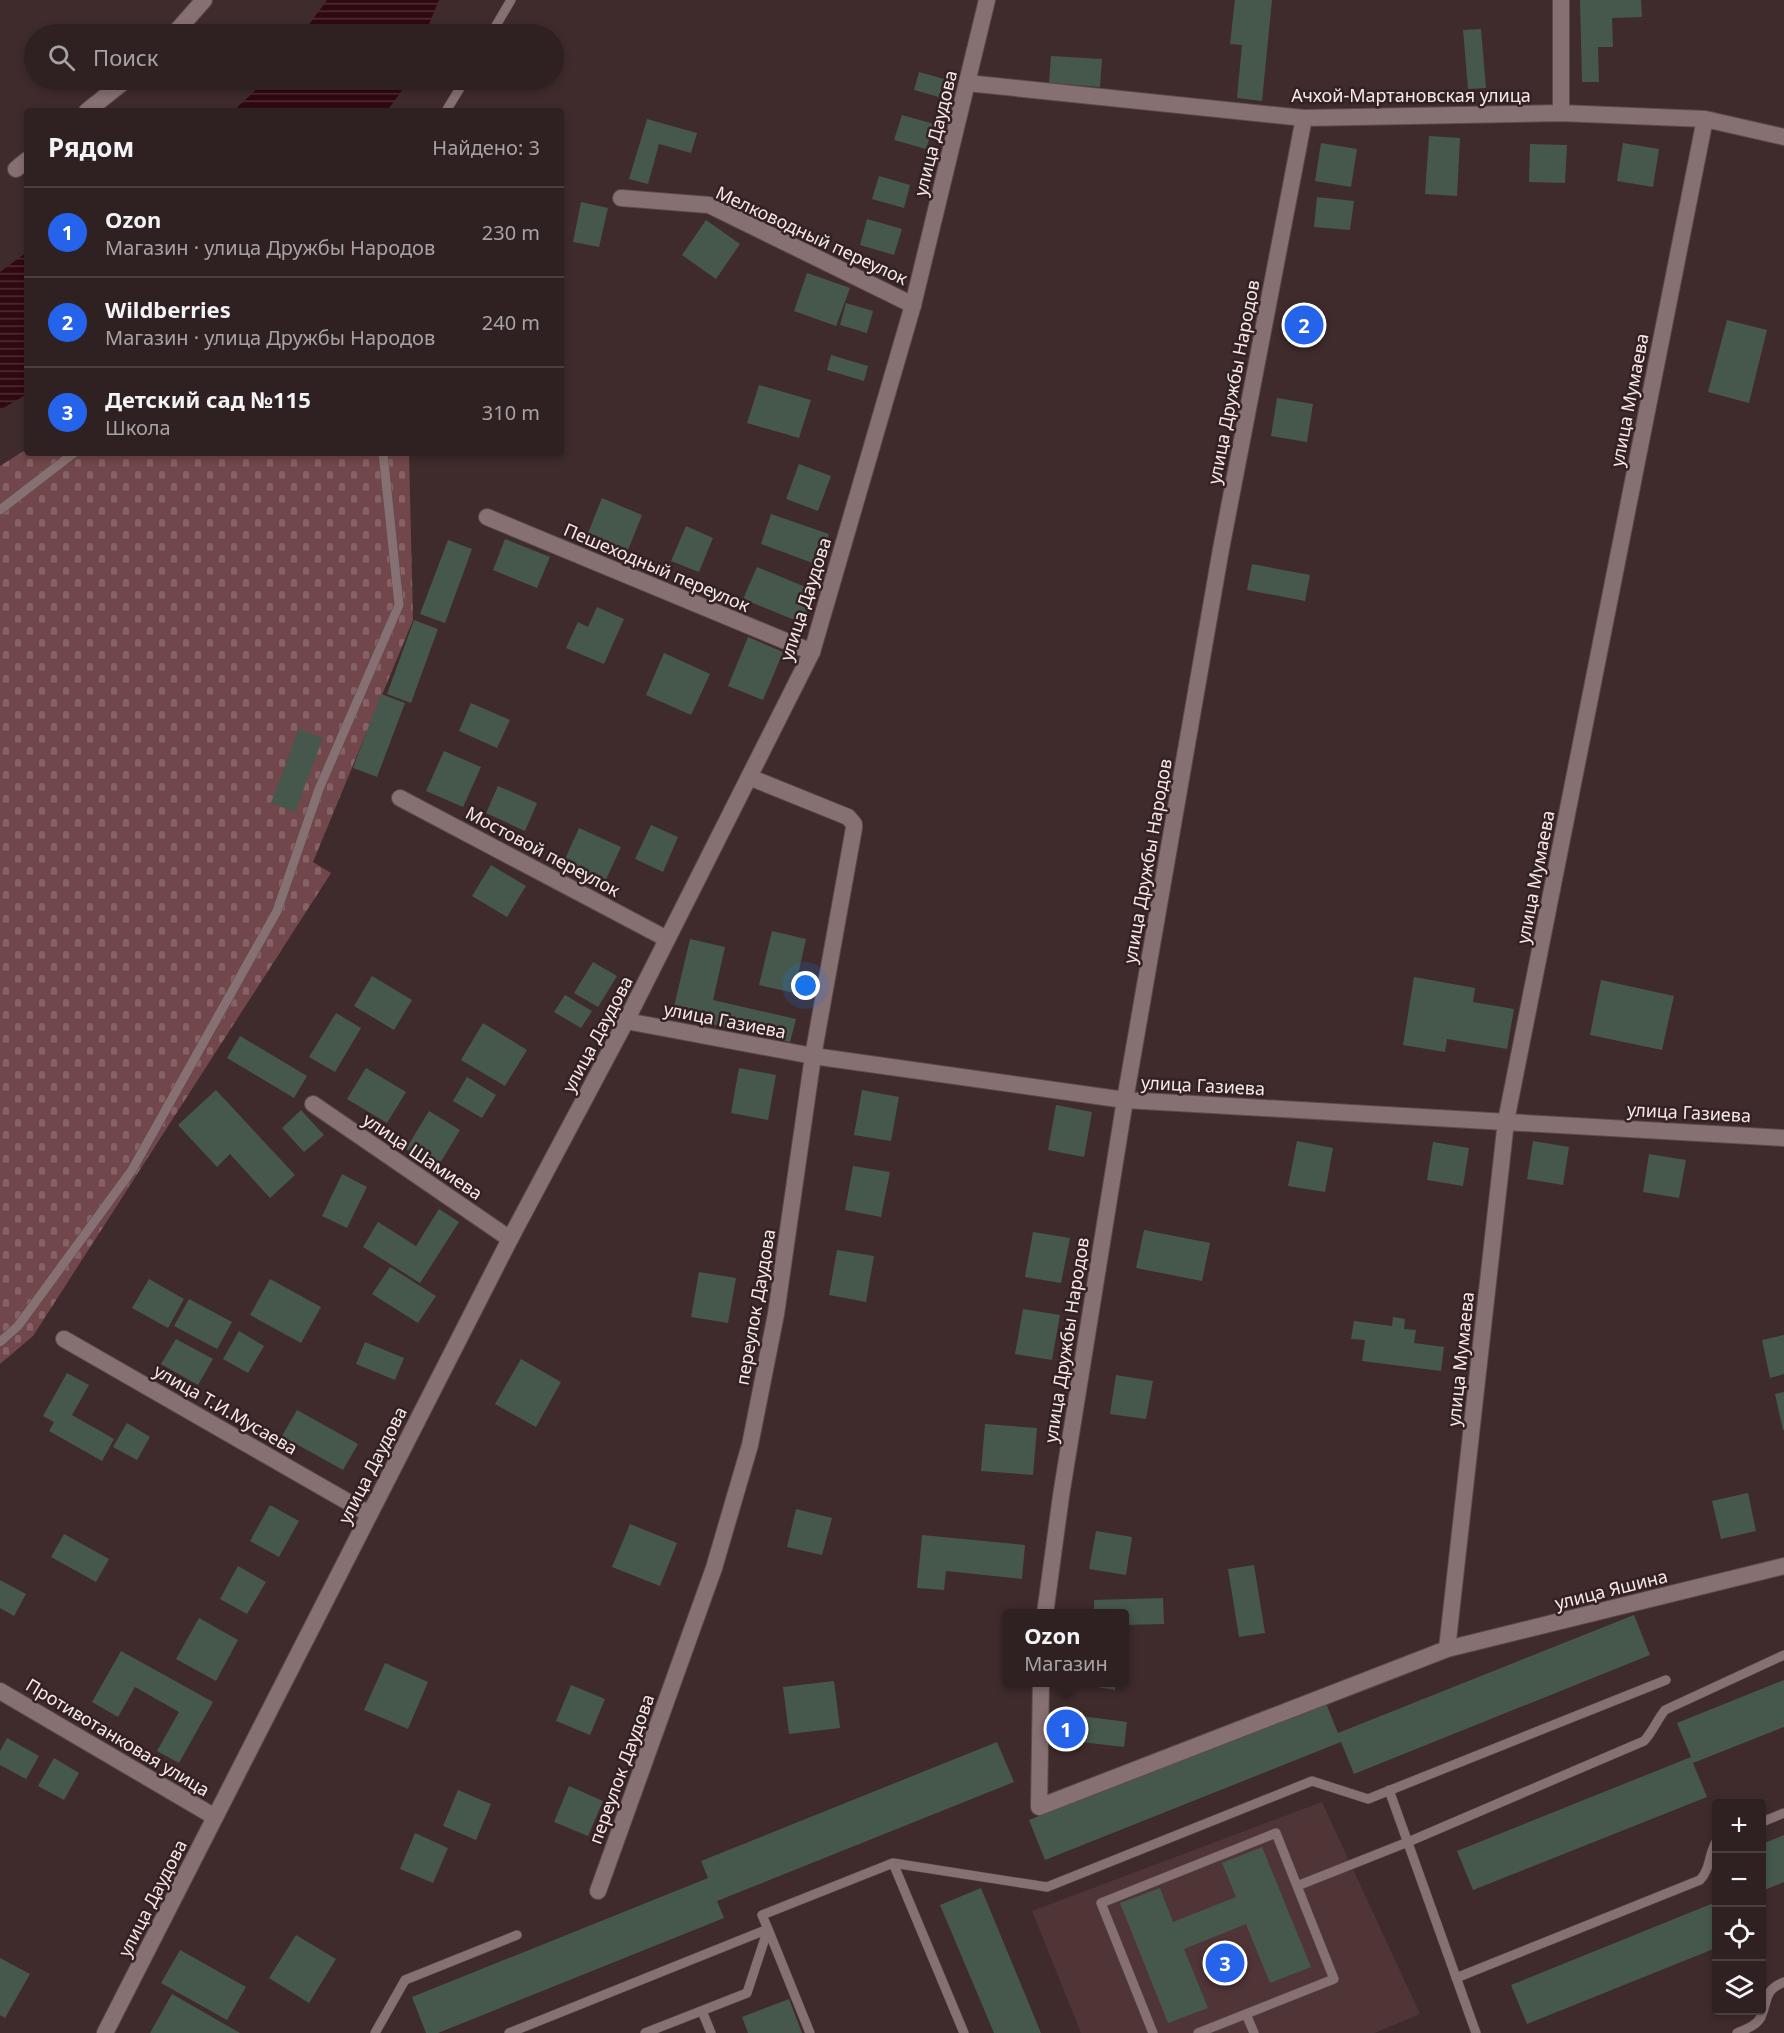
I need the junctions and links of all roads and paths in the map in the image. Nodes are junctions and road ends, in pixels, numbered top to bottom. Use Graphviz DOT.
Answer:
graph roads {
  1 [pos="204,0"];
  2 [pos="511,0"];
  3 [pos="987,0"];
  4 [pos="1561,0"];
  5 [pos="183,24"];
  6 [pos="497,24"];
  7 [pos="967,83"];
  8 [pos="113,90"];
  9 [pos="459,90"];
  10 [pos="91,108"];
  11 [pos="448,108"];
  12 [pos="1561,113"];
  13 [pos="1304,118"];
  14 [pos="1705,119"];
  15 [pos="1784,136"];
  16 [pos="621,198"];
  17 [pos="913,304"];
  18 [pos="70,456"];
  19 [pos="383,456"];
  20 [pos="0,510"];
  21 [pos="488,517"];
  22 [pos="812,652"];
  23 [pos="749,777"];
  24 [pos="400,798"];
  25 [pos="667,939"];
  26 [pos="626,1021"];
  27 [pos="813,1056"];
  28 [pos="1125,1100"];
  29 [pos="313,1104"];
  30 [pos="1506,1121"];
  31 [pos="1784,1138"];
  32 [pos="510,1239"];
  33 [pos="64,1339"];
  34 [pos="0,1342"];
  35 [pos="369,1514"];
  36 [pos="1784,1566"];
  37 [pos="1046,1609"];
  38 [pos="1447,1650"];
  39 [pos="1784,1655"];
  40 [pos="1666,1680"];
  41 [pos="1041,1687"];
  42 [pos="0,1691"];
  43 [pos="1389,1790"];
  44 [pos="1784,1813"];
  45 [pos="215,1818"];
  46 [pos="1766,1820"];
  47 [pos="1408,1842"];
  48 [pos="1712,1849"];
  49 [pos="893,1863"];
  50 [pos="1297,1886"];
  51 [pos="598,1891"];
  52 [pos="768,1929"];
  53 [pos="517,1935"];
  54 [pos="1456,1978"];
  55 [pos="1784,1982"];
  56 [pos="702,2011"];
  57 [pos="1246,2014"];
  58 [pos="105,2033"];
  59 [pos="375,2033"];
  60 [pos="509,2033"];
  61 [pos="645,2033"];
  62 [pos="711,2033"];
  63 [pos="810,2033"];
  64 [pos="963,2033"];
  65 [pos="1153,2033"];
  66 [pos="1198,2033"];
  67 [pos="1254,2033"];
  68 [pos="1476,2033"];
  69 [pos="1737,2033"];
  1 -- 5 [label="street"];
  2 -- 6 [label="lane"];
  3 -- 7 [label="street, улица Даудова"];
  4 -- 12 [label="street"];
  7 -- 13 [label="street, Ачхой-Мартановская улица"];
  7 -- 17 [label="street, улица Даудова"];
  8 -- 10 [label="street"];
  9 -- 11 [label="lane"];
  12 -- 13 [label="street, Ачхой-Мартановская улица"];
  12 -- 14 [label="street, Ачхой-Мартановская улица"];
  13 -- 28 [label="street, улица Дружбы Народов"];
  14 -- 15 [label="street, Ачхой-Мартановская улица"];
  14 -- 30 [label="street, улица Мумаева"];
  16 -- 17 [label="street, Мелководный переулок"];
  17 -- 22 [label="street, улица Даудова"];
  18 -- 20 [label="lane"];
  19 -- 34 [label="lane"];
  21 -- 22 [label="street, Пешеходный переулок"];
  22 -- 23 [label="street, улица Даудова"];
  23 -- 25 [label="street, улица Даудова"];
  23 -- 27 [label="street, переулок Даудова"];
  24 -- 25 [label="street, Мостовой переулок"];
  25 -- 26 [label="street, улица Даудова"];
  26 -- 27 [label="street, улица Газиева"];
  26 -- 32 [label="street, улица Даудова"];
  27 -- 28 [label="street, улица Газиева"];
  27 -- 51 [label="street, переулок Даудова"];
  28 -- 30 [label="street, улица Газиева"];
  28 -- 37 [label="street, улица Дружбы Народов"];
  29 -- 32 [label="street, улица Шамиева"];
  30 -- 31 [label="street, улица Газиева"];
  30 -- 38 [label="street, улица Мумаева"];
  32 -- 35 [label="street, улица Даудова"];
  33 -- 35 [label="street, улица Т.И.Мусаева"];
  35 -- 45 [label="street, улица Даудова"];
  36 -- 38 [label="street, улица Яшина"];
  38 -- 41 [label="street, улица Яшина"];
  39 -- 47 [label="lane"];
  40 -- 43 [label="lane"];
  42 -- 45 [label="street, Противотанковая улица"];
  43 -- 47 [label="lane"];
  43 -- 49 [label="lane"];
  44 -- 46 [label="lane"];
  45 -- 58 [label="street, улица Даудова"];
  47 -- 50 [label="lane"];
  47 -- 54 [label="lane"];
  48 -- 54 [label="lane"];
  49 -- 52 [label="lane"];
  49 -- 64 [label="lane"];
  50 -- 57 [label="lane"];
  50 -- 65 [label="lane"];
  52 -- 56 [label="lane"];
  52 -- 60 [label="lane"];
  52 -- 63 [label="lane"];
  53 -- 59 [label="lane"];
  54 -- 68 [label="lane"];
  55 -- 69 [label="lane"];
  56 -- 61 [label="lane"];
  56 -- 62 [label="lane"];
  57 -- 66 [label="lane"];
  57 -- 67 [label="lane"];
}
